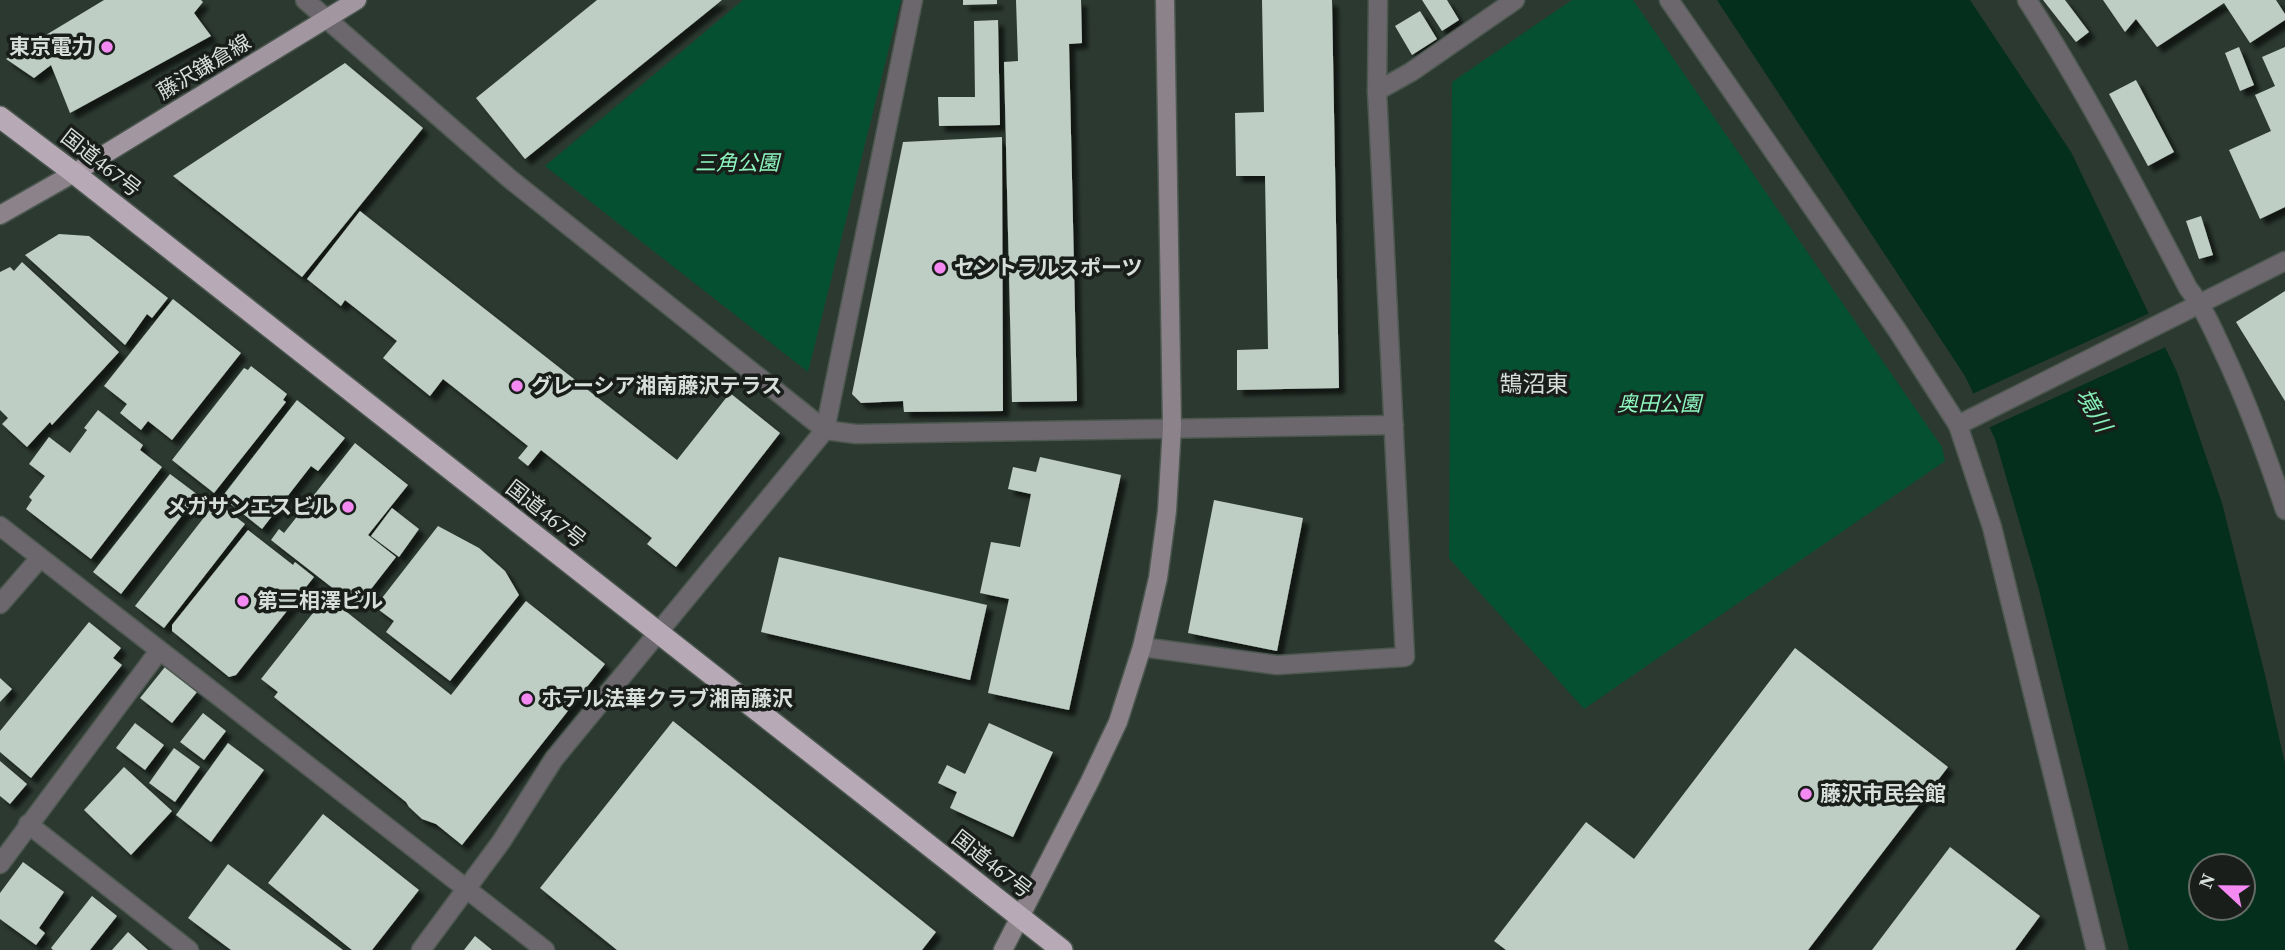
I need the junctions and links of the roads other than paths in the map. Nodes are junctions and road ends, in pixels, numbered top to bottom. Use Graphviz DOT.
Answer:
graph roads {
  1 [pos="304,0"];
  2 [pos="357,0"];
  3 [pos="913,0"];
  4 [pos="1165,0"];
  5 [pos="1378,0"];
  6 [pos="1516,0"];
  7 [pos="1669,0"];
  8 [pos="2027,0"];
  9 [pos="327,20"];
  10 [pos="1377,91"];
  11 [pos="0,117"];
  12 [pos="74,173"];
  13 [pos="0,215"];
  14 [pos="2285,261"];
  15 [pos="2200,304"];
  16 [pos="1394,425"];
  17 [pos="1958,425"];
  18 [pos="1172,428"];
  19 [pos="825,430"];
  20 [pos="2285,510"];
  21 [pos="0,526"];
  22 [pos="40,558"];
  23 [pos="0,604"];
  24 [pos="657,633"];
  25 [pos="1142,647"];
  26 [pos="159,651"];
  27 [pos="28,824"];
  28 [pos="0,864"];
  29 [pos="467,890"];
  30 [pos="1020,917"];
  31 [pos="190,950"];
  32 [pos="421,950"];
  33 [pos="545,950"];
  34 [pos="1003,950"];
  35 [pos="1062,950"];
  36 [pos="2096,950"];
  1 -- 9 [label="street"];
  2 -- 9 [label="main road, 藤沢鎌倉線"];
  3 -- 19 [label="street"];
  4 -- 18 [label="street"];
  5 -- 10 [label="street"];
  6 -- 10 [label="street"];
  7 -- 17 [label="street"];
  8 -- 15 [label="street"];
  9 -- 12 [label="main road, 藤沢鎌倉線"];
  9 -- 19 [label="street"];
  10 -- 16 [label="street"];
  11 -- 12 [label="highway, 国道467号"];
  12 -- 13 [label="street"];
  12 -- 24 [label="highway, 国道467号"];
  14 -- 15 [label="street"];
  15 -- 17 [label="street"];
  15 -- 20 [label="street"];
  16 -- 18 [label="street"];
  16 -- 25 [label="street"];
  17 -- 36 [label="street"];
  18 -- 19 [label="street"];
  18 -- 25 [label="street"];
  19 -- 24 [label="street"];
  21 -- 22 [label="street"];
  22 -- 23 [label="street"];
  22 -- 26 [label="street"];
  24 -- 29 [label="street"];
  24 -- 30 [label="highway, 国道467号"];
  25 -- 30 [label="street"];
  26 -- 27 [label="street"];
  26 -- 29 [label="street"];
  27 -- 28 [label="street"];
  27 -- 31 [label="street"];
  29 -- 32 [label="street"];
  29 -- 33 [label="street"];
  30 -- 34 [label="street"];
  30 -- 35 [label="highway, 国道467号"];
}
